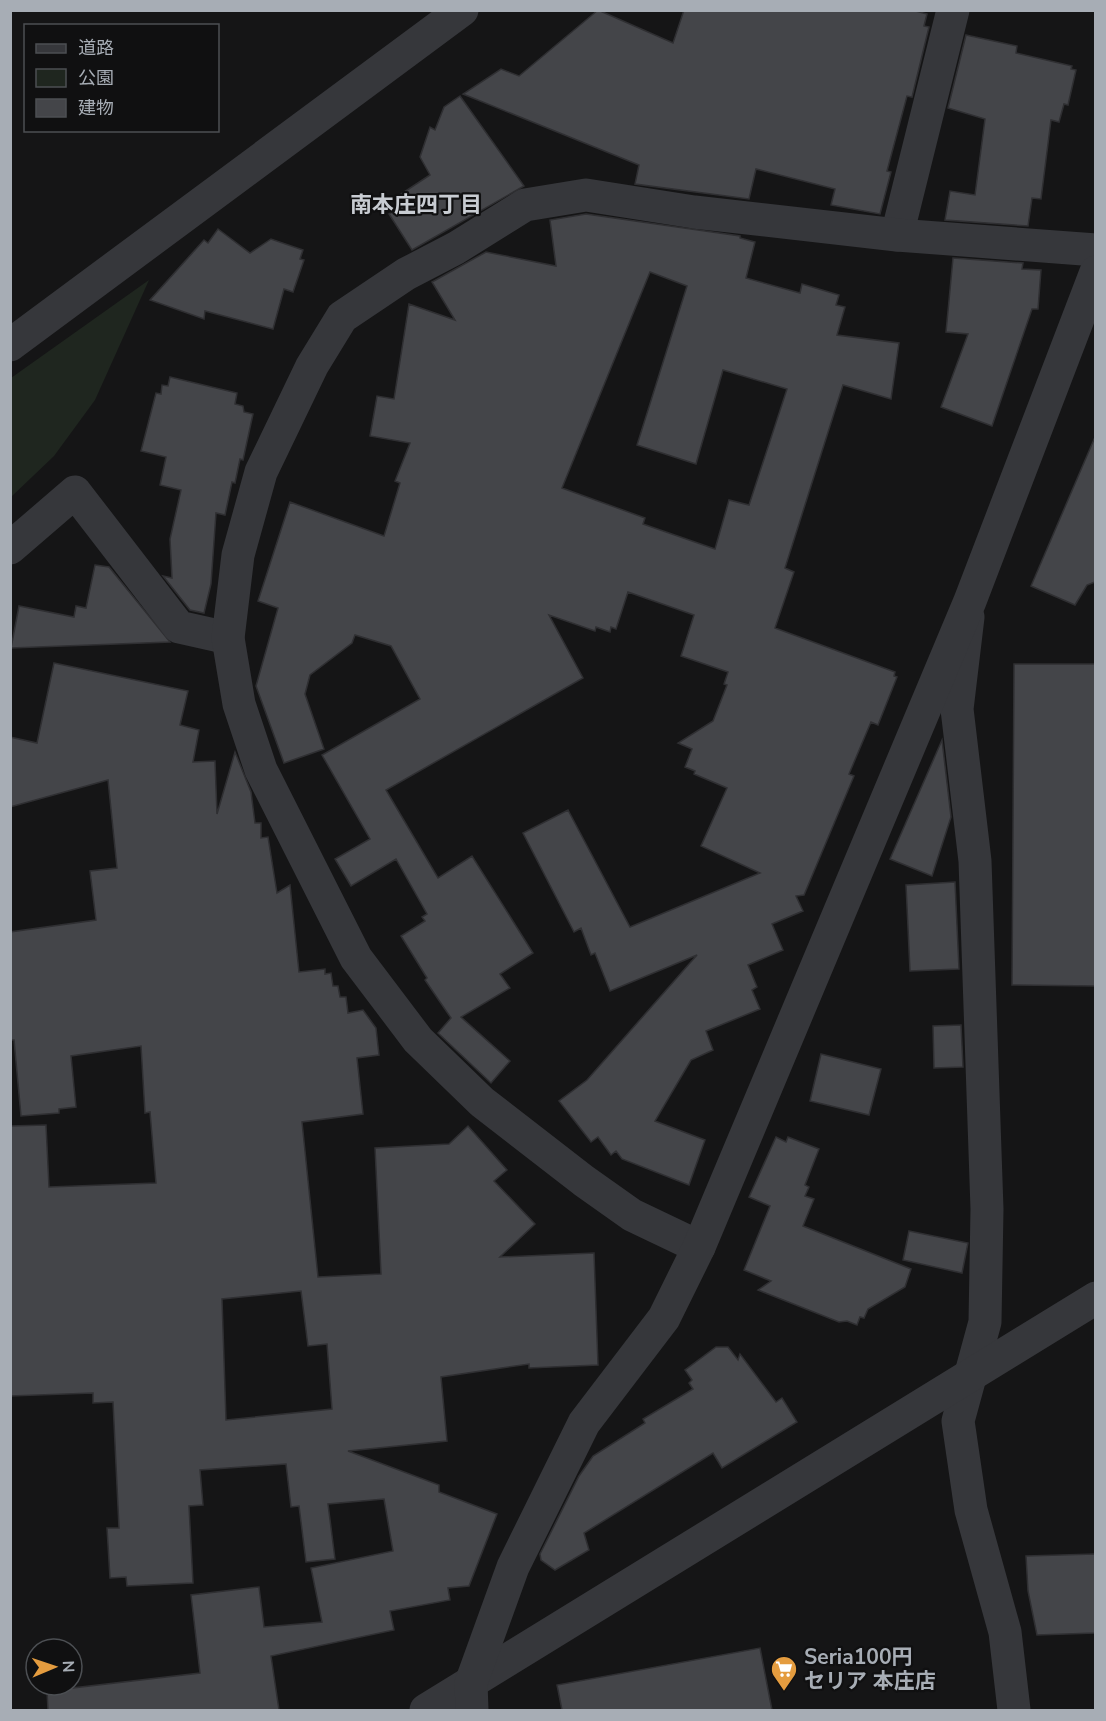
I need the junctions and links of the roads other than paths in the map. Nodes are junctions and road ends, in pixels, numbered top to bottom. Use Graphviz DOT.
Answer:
graph roads {
  1 [pos="462,10"];
  2 [pos="953,10"];
  3 [pos="897,235"];
  4 [pos="1095,250"];
  5 [pos="1095,272"];
  6 [pos="10,345"];
  7 [pos="10,548"];
  8 [pos="970,601"];
  9 [pos="228,638"];
  10 [pos="699,1247"];
  11 [pos="1095,1298"];
  12 [pos="971,1374"];
  13 [pos="471,1697"];
  14 [pos="426,1710"];
  15 [pos="1014,1710"];
  1 -- 6 [label="street"];
  2 -- 3 [label="street"];
  3 -- 4 [label="street"];
  3 -- 9 [label="street"];
  5 -- 8 [label="street"];
  7 -- 9 [label="street"];
  8 -- 10 [label="street"];
  8 -- 12 [label="street"];
  9 -- 10 [label="street"];
  10 -- 13 [label="street"];
  11 -- 12 [label="street"];
  12 -- 13 [label="street"];
  12 -- 15 [label="street"];
  13 -- 14 [label="street"];
}
